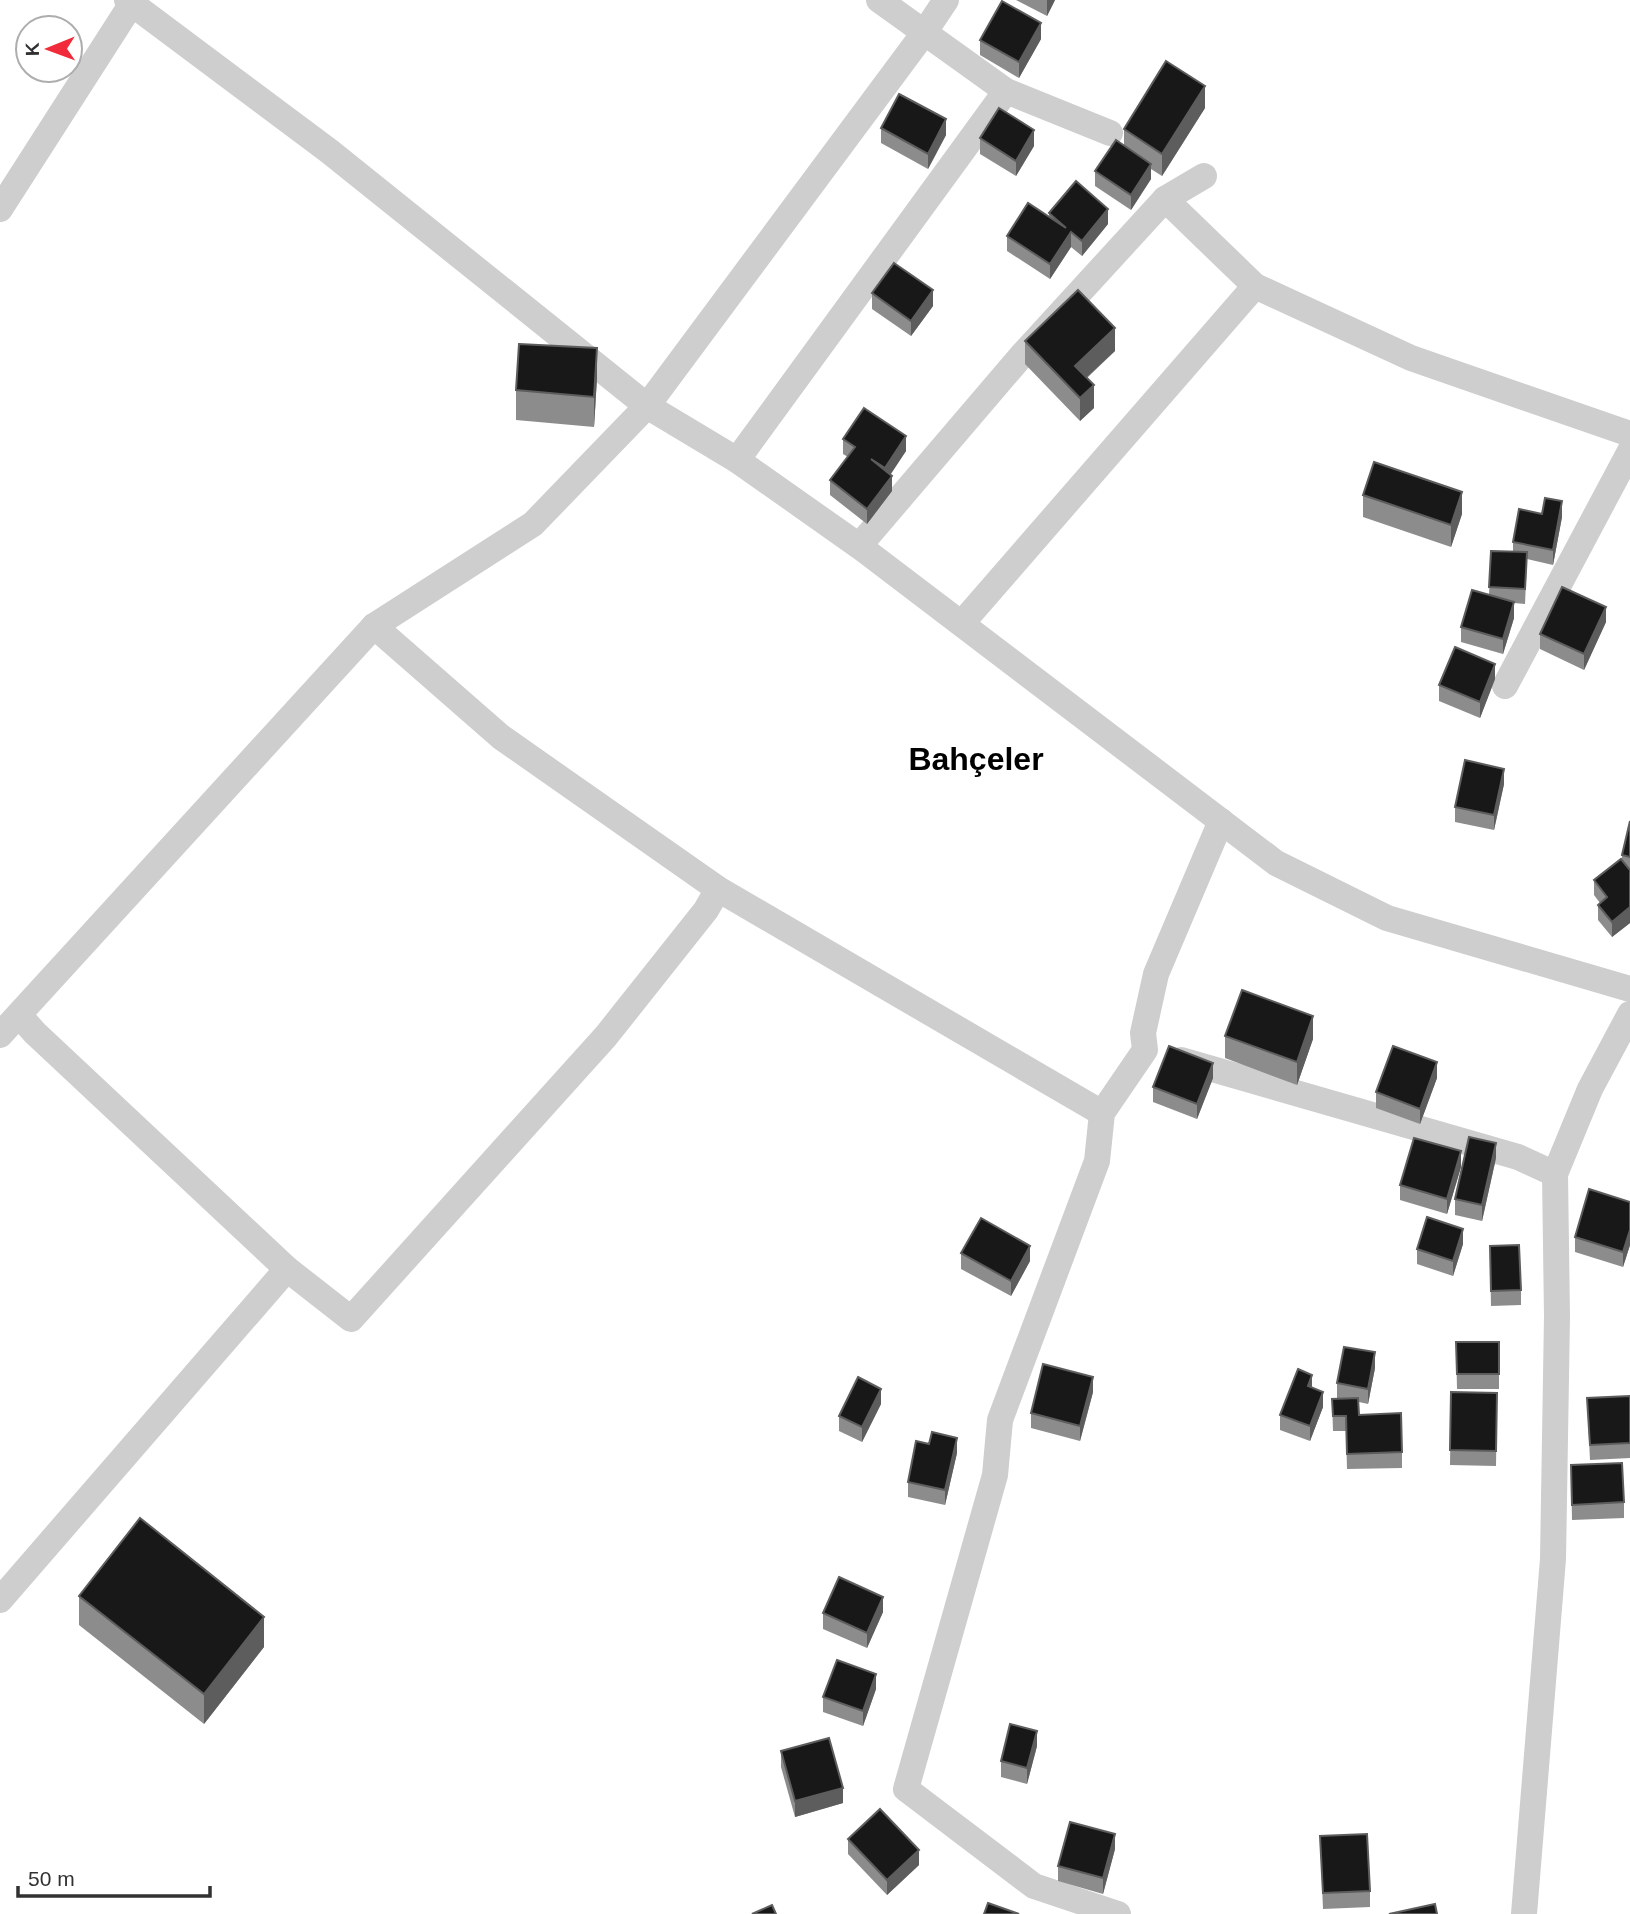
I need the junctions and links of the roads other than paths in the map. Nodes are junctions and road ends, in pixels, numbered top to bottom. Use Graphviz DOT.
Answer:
graph roads {
  1 [pos="879,0"];
  2 [pos="946,0"];
  3 [pos="132,1"];
  4 [pos="924,33"];
  5 [pos="1006,91"];
  6 [pos="1110,133"];
  7 [pos="1205,176"];
  8 [pos="1165,199"];
  9 [pos="0,209"];
  10 [pos="1255,286"];
  11 [pos="646,405"];
  12 [pos="1630,434"];
  13 [pos="1630,451"];
  14 [pos="737,460"];
  15 [pos="859,546"];
  16 [pos="962,623"];
  17 [pos="374,625"];
  18 [pos="1505,685"];
  19 [pos="1221,821"];
  20 [pos="718,889"];
  21 [pos="1630,989"];
  22 [pos="1630,1014"];
  23 [pos="19,1015"];
  24 [pos="0,1035"];
  25 [pos="1145,1050"];
  26 [pos="1102,1113"];
  27 [pos="1555,1174"];
  28 [pos="287,1269"];
  29 [pos="0,1601"];
  30 [pos="1083,1908"];
  31 [pos="1118,1914"];
  32 [pos="1524,1914"];
  1 -- 4 [label="street"];
  2 -- 4 [label="street"];
  3 -- 9 [label="street"];
  3 -- 11 [label="street"];
  4 -- 5 [label="street"];
  4 -- 11 [label="street"];
  5 -- 6 [label="street"];
  5 -- 14 [label="street"];
  7 -- 8 [label="street"];
  8 -- 10 [label="street"];
  8 -- 15 [label="street"];
  10 -- 12 [label="street"];
  10 -- 16 [label="street"];
  11 -- 14 [label="street"];
  11 -- 17 [label="street"];
  13 -- 18 [label="street"];
  14 -- 15 [label="street"];
  15 -- 16 [label="street"];
  16 -- 19 [label="street"];
  17 -- 20 [label="street"];
  17 -- 23 [label="street"];
  19 -- 21 [label="street"];
  19 -- 25 [label="street"];
  20 -- 26 [label="street"];
  20 -- 28 [label="street"];
  22 -- 27 [label="street"];
  23 -- 24 [label="street"];
  23 -- 28 [label="street"];
  25 -- 26 [label="street"];
  25 -- 27 [label="street"];
  26 -- 30 [label="street"];
  27 -- 32 [label="street"];
  28 -- 29 [label="street"];
  30 -- 31 [label="street"];
}
